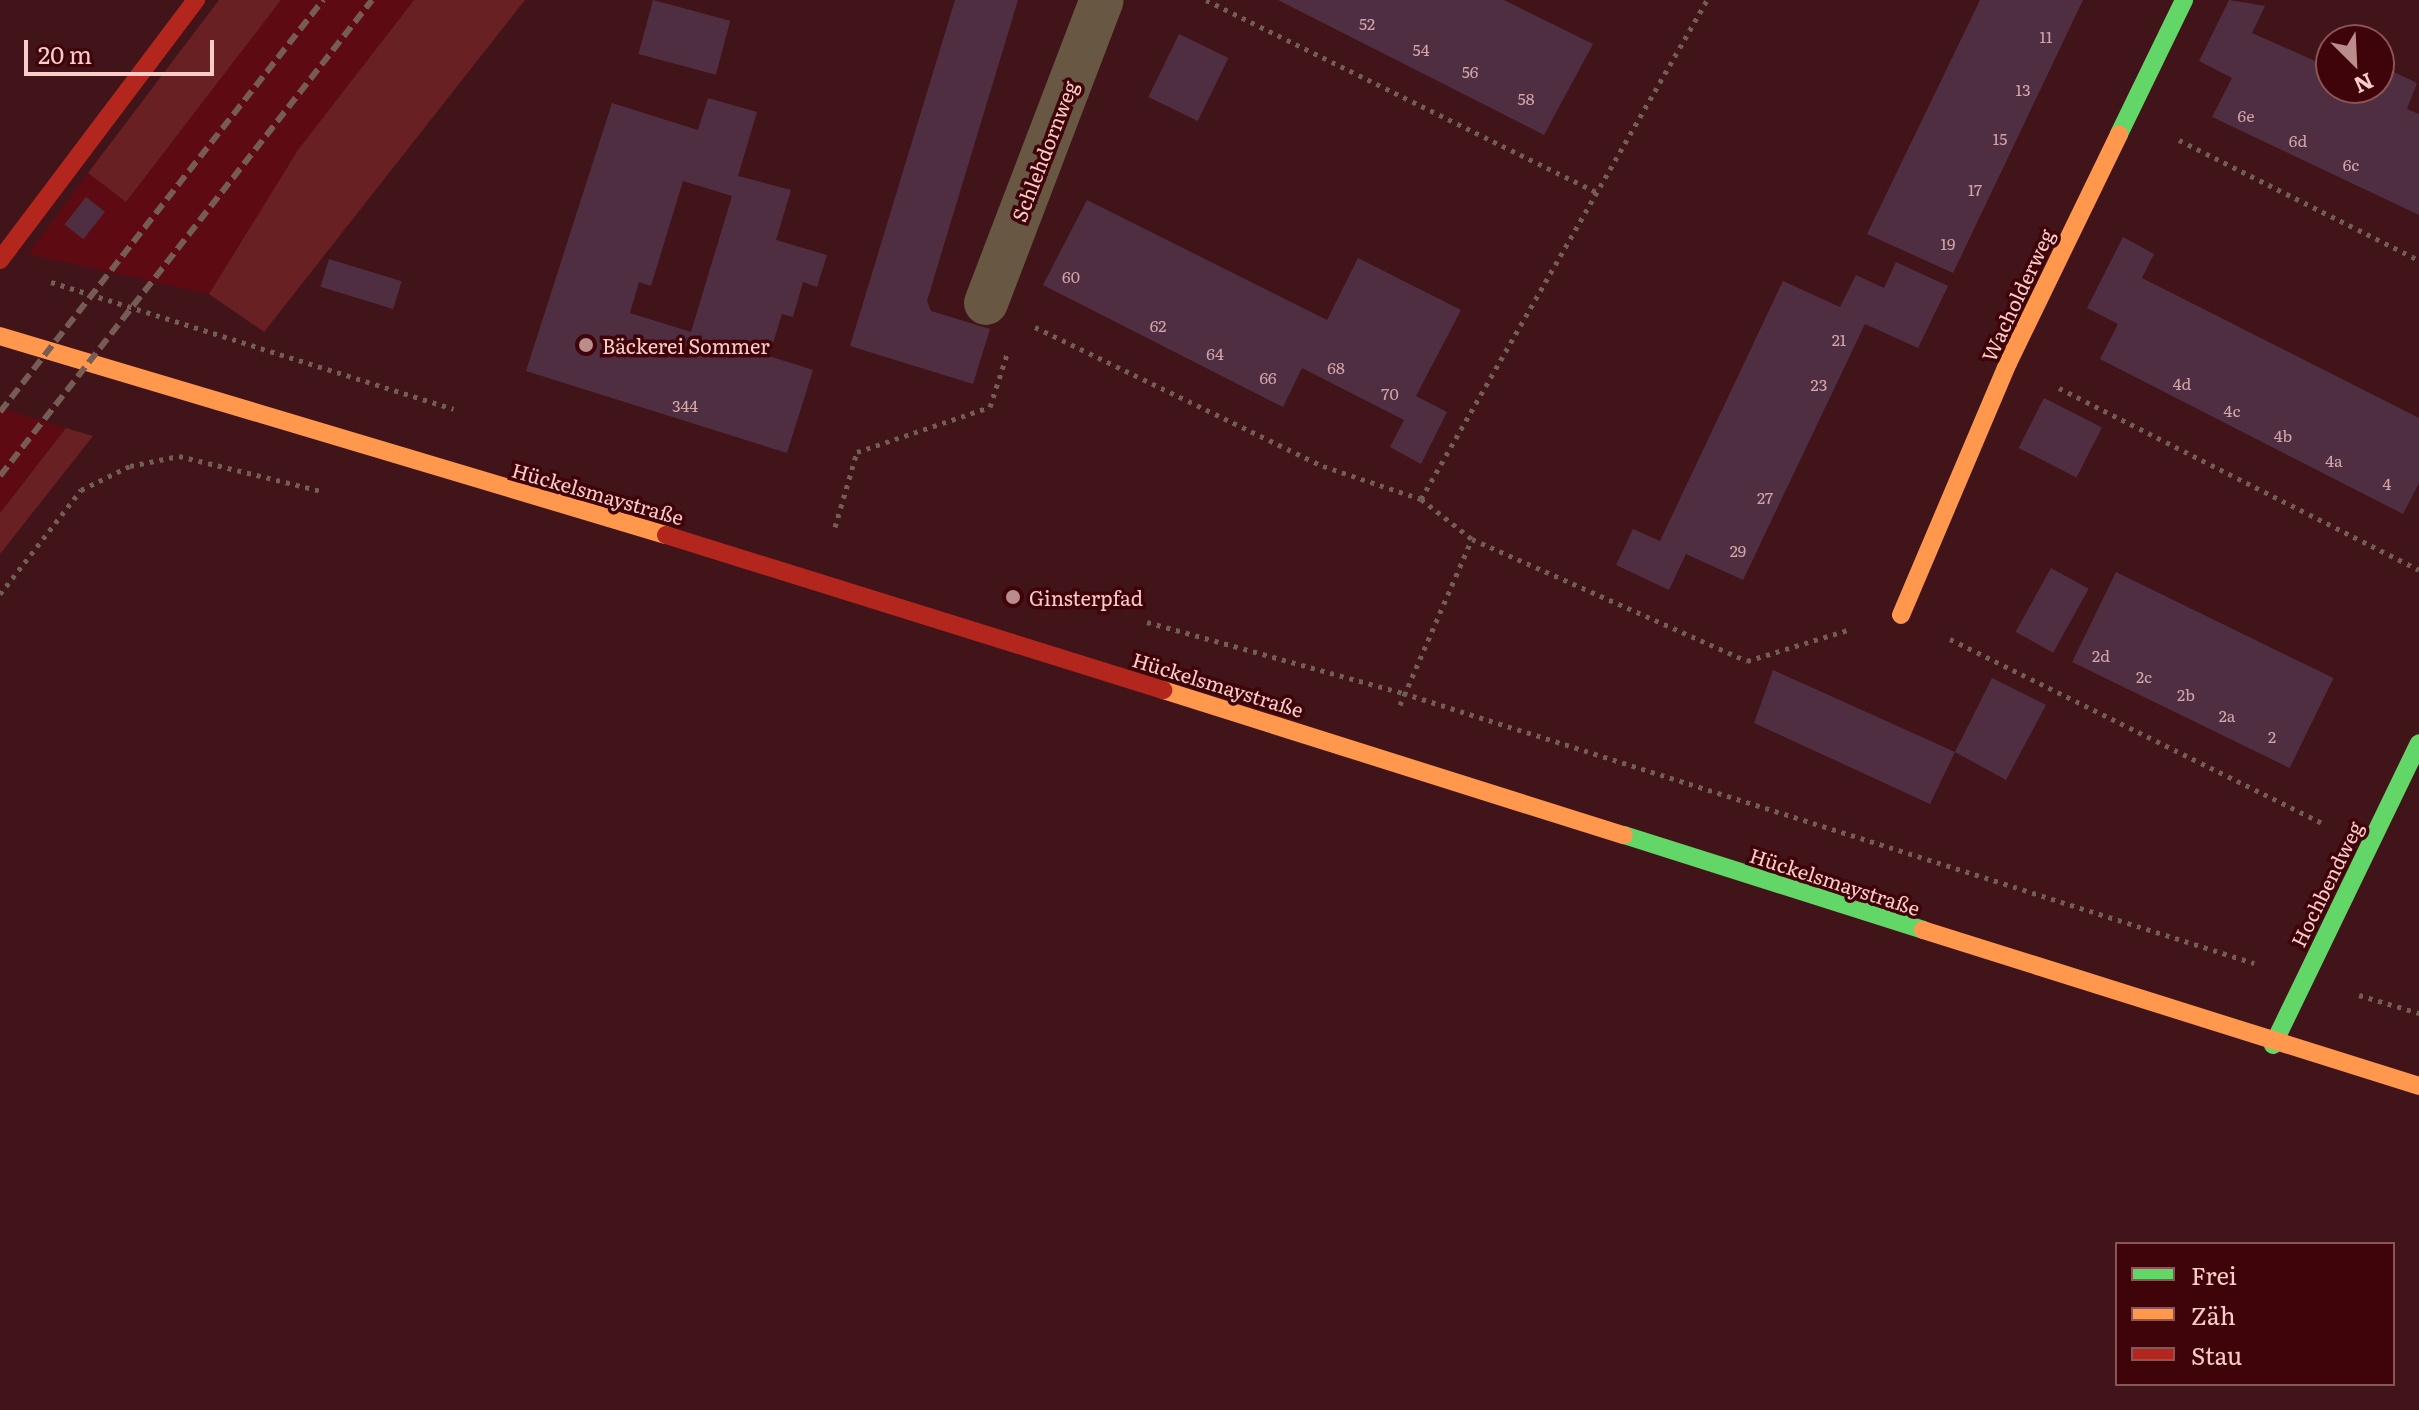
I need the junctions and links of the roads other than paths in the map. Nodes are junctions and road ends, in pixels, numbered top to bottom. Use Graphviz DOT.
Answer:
graph roads {
  1 [pos="196,0"];
  2 [pos="1102,0"];
  3 [pos="2184,0"];
  4 [pos="0,260"];
  5 [pos="1002,311"];
  6 [pos="0,336"];
  7 [pos="1901,615"];
  8 [pos="2419,743"];
  9 [pos="2273,1045"];
  10 [pos="2419,1086"];
  1 -- 4 [label="main road"];
  2 -- 5 [label="street, Schlehdornweg"];
  3 -- 7 [label="main road, Wacholderweg"];
  6 -- 9 [label="main road, Hückelsmaystraße"];
  8 -- 9 [label="main road, Hochbendweg"];
  9 -- 10 [label="main road, Hückelsmaystraße"];
}
